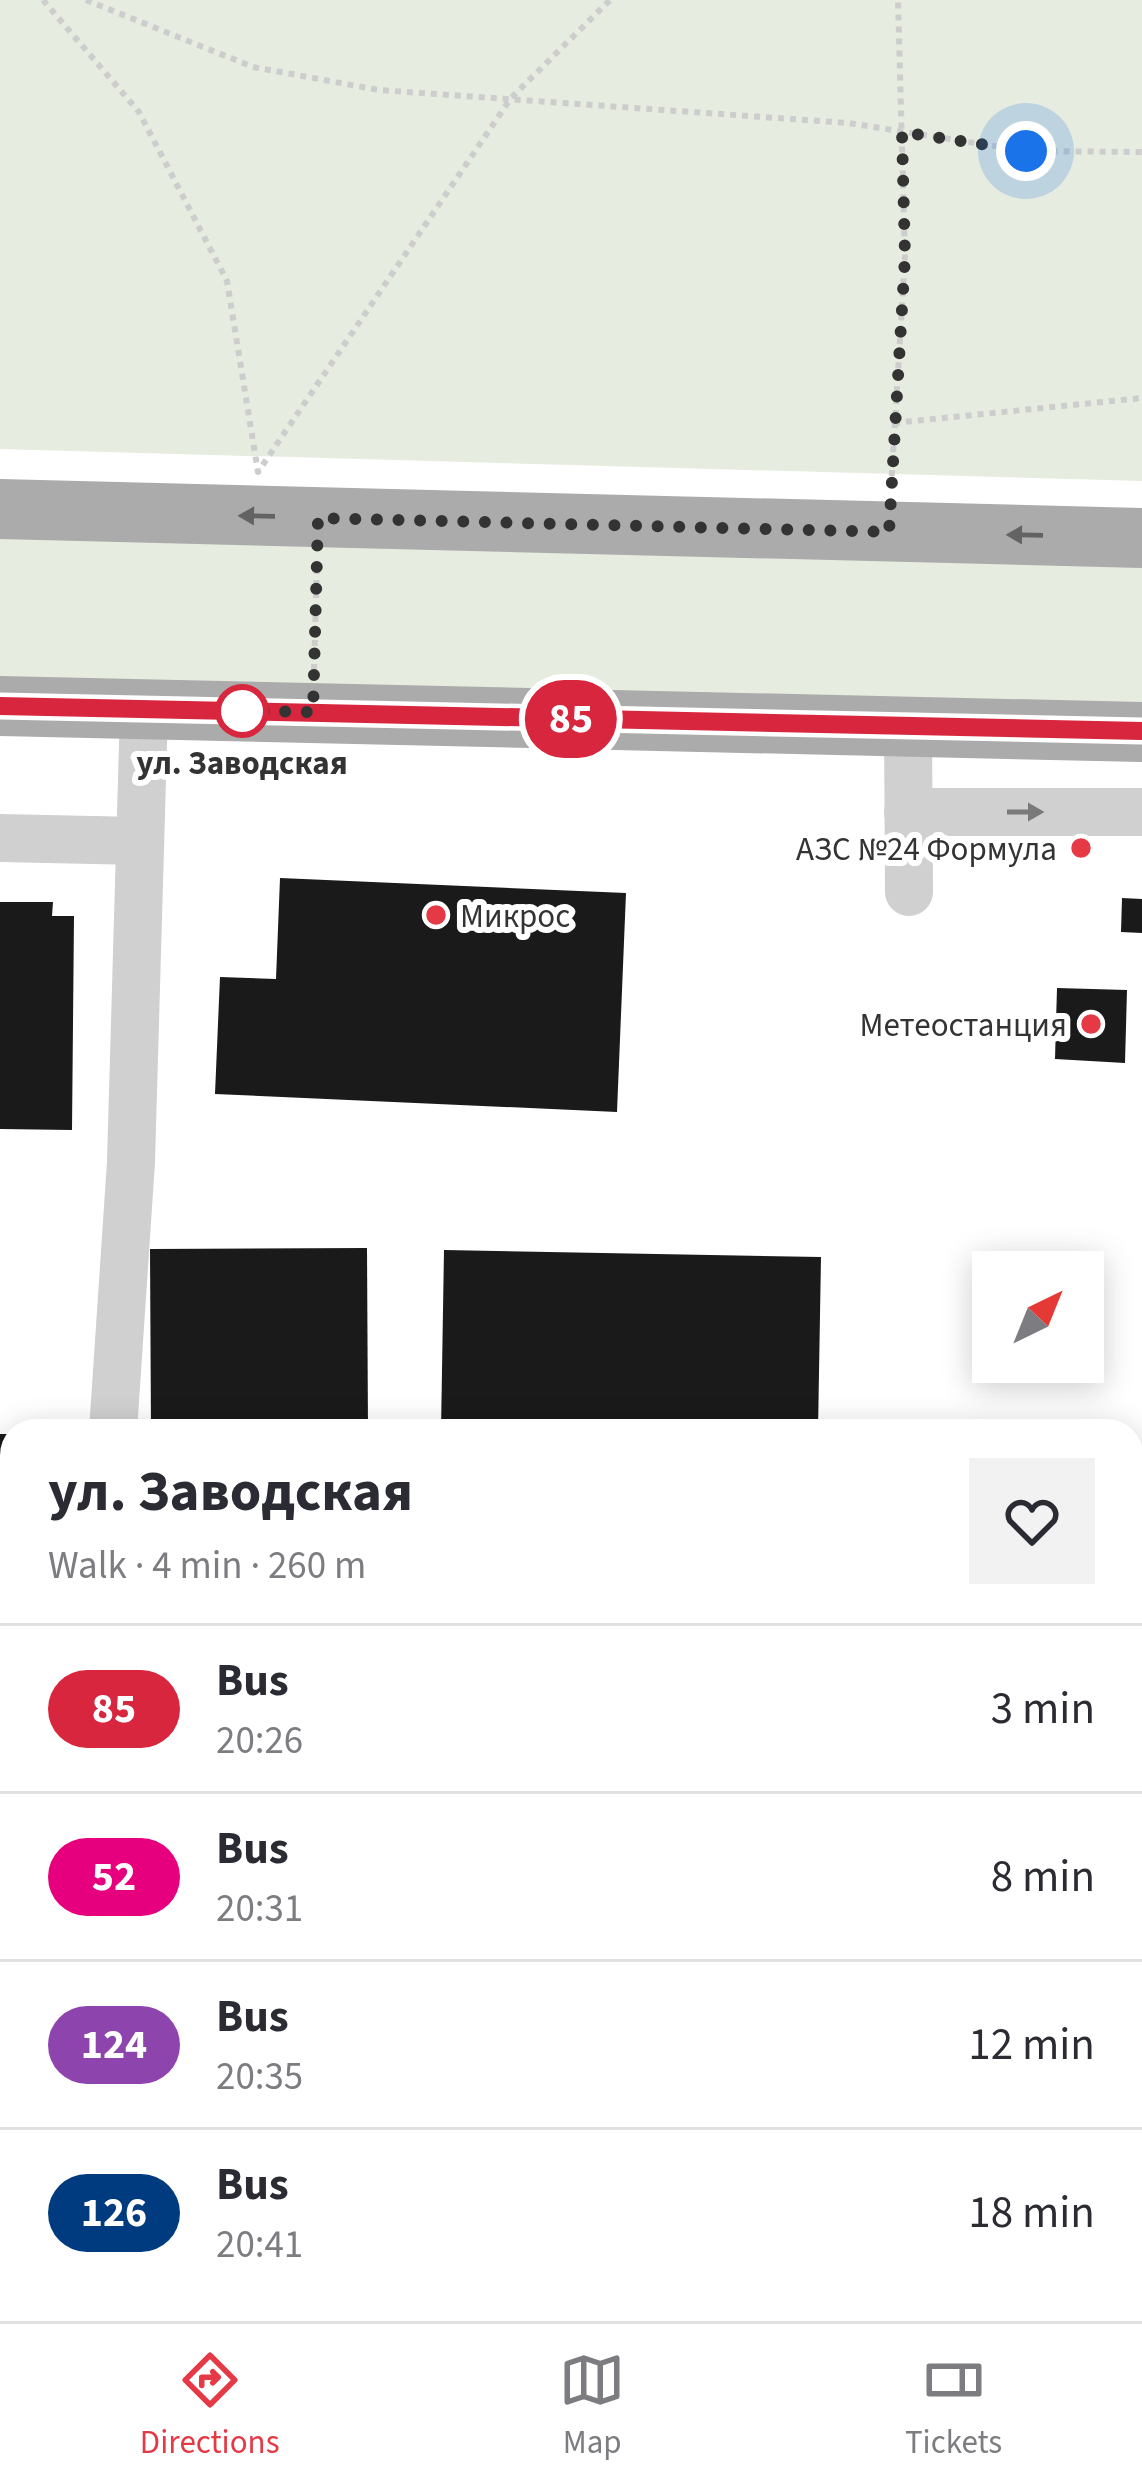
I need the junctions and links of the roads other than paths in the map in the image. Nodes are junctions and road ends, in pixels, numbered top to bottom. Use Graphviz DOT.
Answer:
graph roads {
  1 [pos="0,509"];
  2 [pos="1142,538"];
  3 [pos="0,706"];
  4 [pos="144,709"];
  5 [pos="908,726"];
  6 [pos="1142,732"];
  7 [pos="908,812"];
  8 [pos="1142,812"];
  9 [pos="0,838"];
  10 [pos="140,841"];
  11 [pos="908,892"];
  12 [pos="114,1419"];
  2 -- 1 [label="main road, one-way"];
  3 -- 4 [label="main road"];
  4 -- 5 [label="main road"];
  4 -- 10 [label="lane"];
  5 -- 6 [label="main road"];
  5 -- 7 [label="lane"];
  7 -- 8 [label="lane, one-way"];
  7 -- 11 [label="lane"];
  9 -- 10 [label="lane"];
  10 -- 12 [label="lane"];
}
